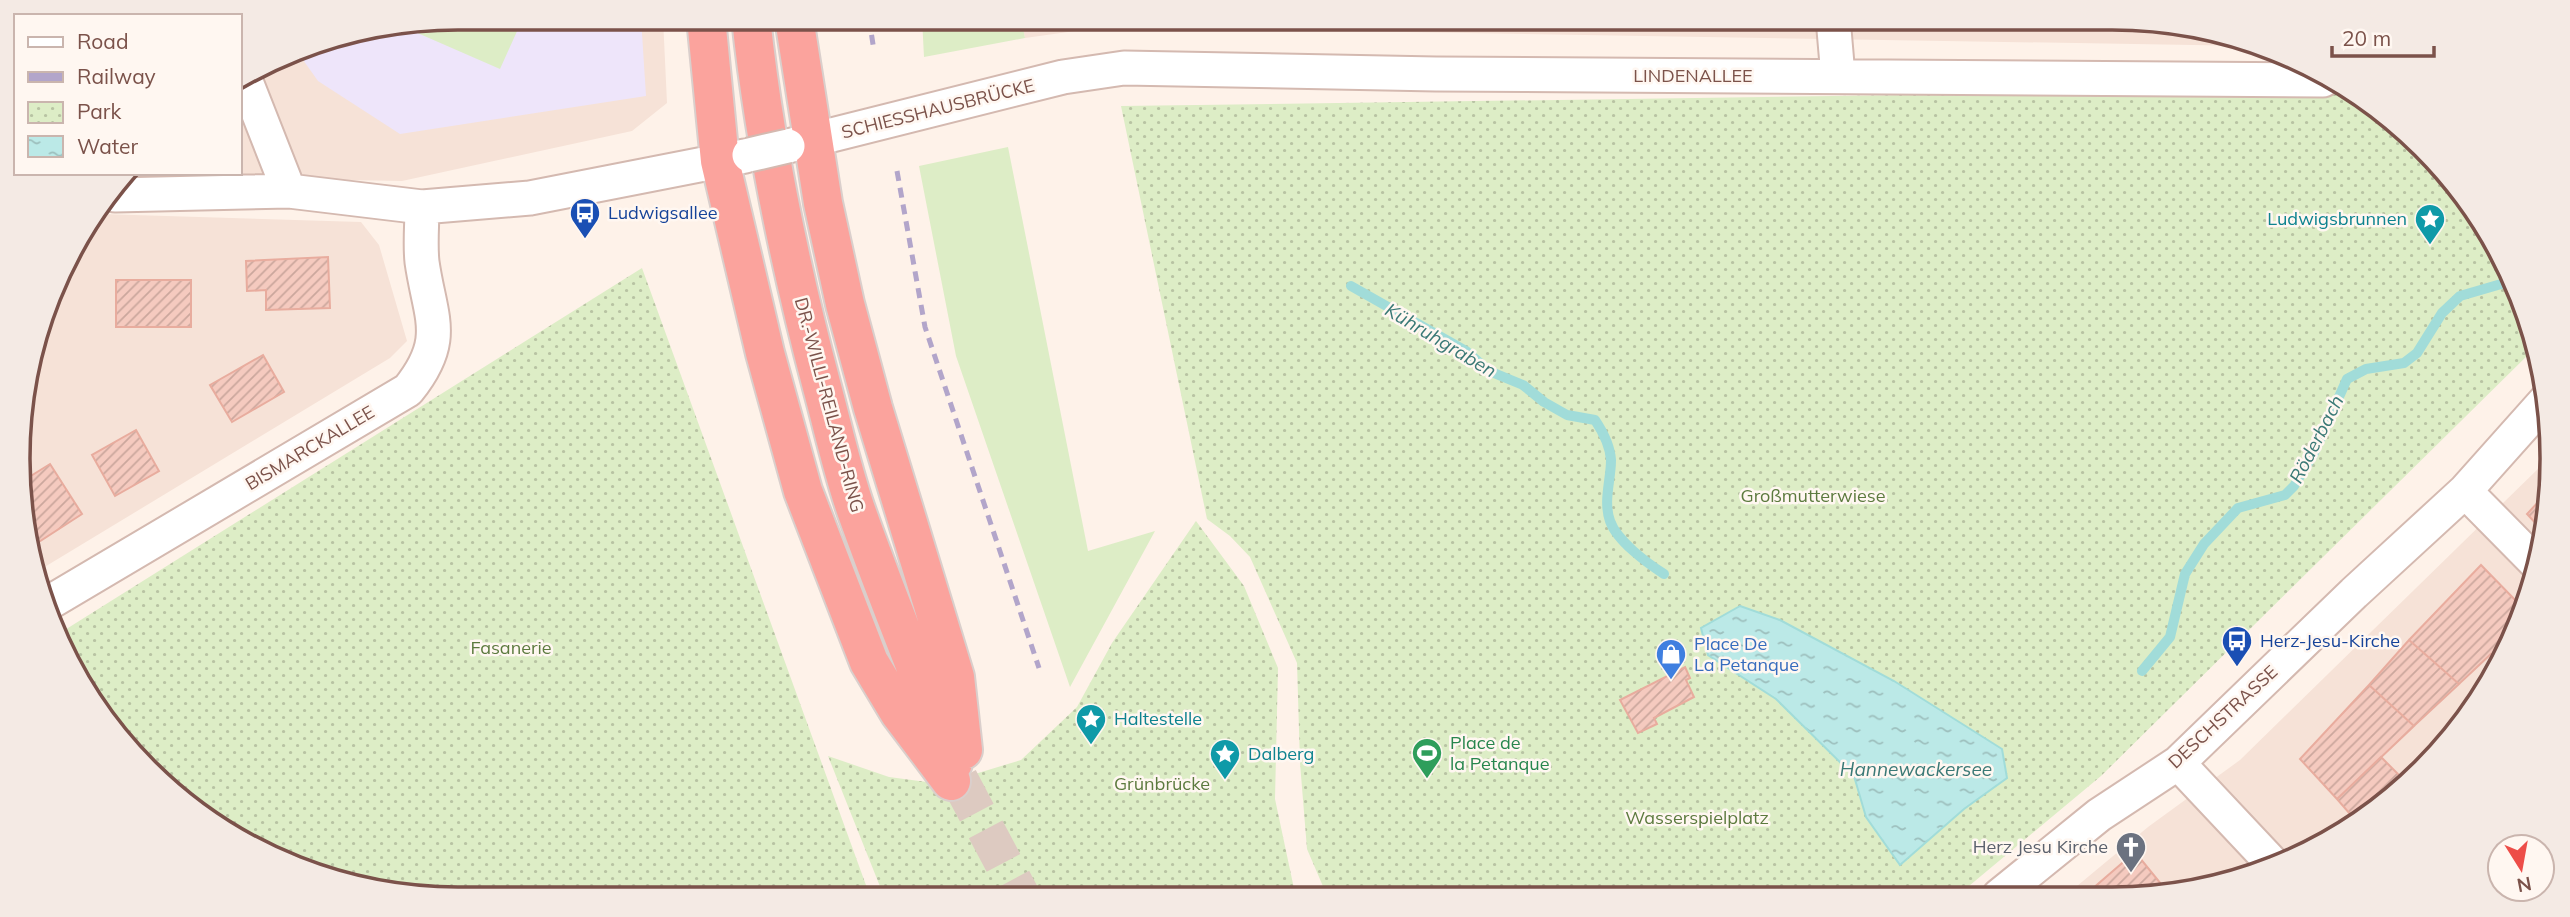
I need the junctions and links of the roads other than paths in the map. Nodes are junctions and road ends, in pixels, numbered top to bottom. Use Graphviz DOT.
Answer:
graph roads {
  1 [pos="708,30"];
  2 [pos="752,30"];
  3 [pos="795,30"];
  4 [pos="1834,30"];
  5 [pos="1838,76"];
  6 [pos="1063,77"];
  7 [pos="2312,80"];
  8 [pos="247,85"];
  9 [pos="800,143"];
  10 [pos="735,158"];
  11 [pos="289,191"];
  12 [pos="120,195"];
  13 [pos="422,207"];
  14 [pos="2538,410"];
  15 [pos="2465,491"];
  16 [pos="2529,556"];
  17 [pos="54,600"];
  18 [pos="2178,763"];
  19 [pos="959,779"];
  20 [pos="2267,858"];
  21 [pos="2010,887"];
  1 -- 10 [label="highway"];
  2 -- 19 [label="highway, DR.-WILLI-REILAND-RING"];
  3 -- 9 [label="highway"];
  4 -- 5 [label="street"];
  5 -- 6 [label="street, LINDENALLEE"];
  5 -- 7 [label="street, LINDENALLEE"];
  6 -- 9 [label="street, SCHIESSHAUSBRÜCKE"];
  8 -- 11 [label="street"];
  9 -- 10 [label="street, bridge"];
  9 -- 19 [label="highway"];
  10 -- 13 [label="street"];
  10 -- 19 [label="highway"];
  11 -- 12 [label="street"];
  11 -- 13 [label="street"];
  13 -- 17 [label="street, BISMARCKALLEE"];
  14 -- 15 [label="street, DESCHSTRASSE"];
  15 -- 16 [label="street"];
  15 -- 18 [label="street, DESCHSTRASSE"];
  18 -- 20 [label="street"];
  18 -- 21 [label="street, DESCHSTRASSE"];
}
